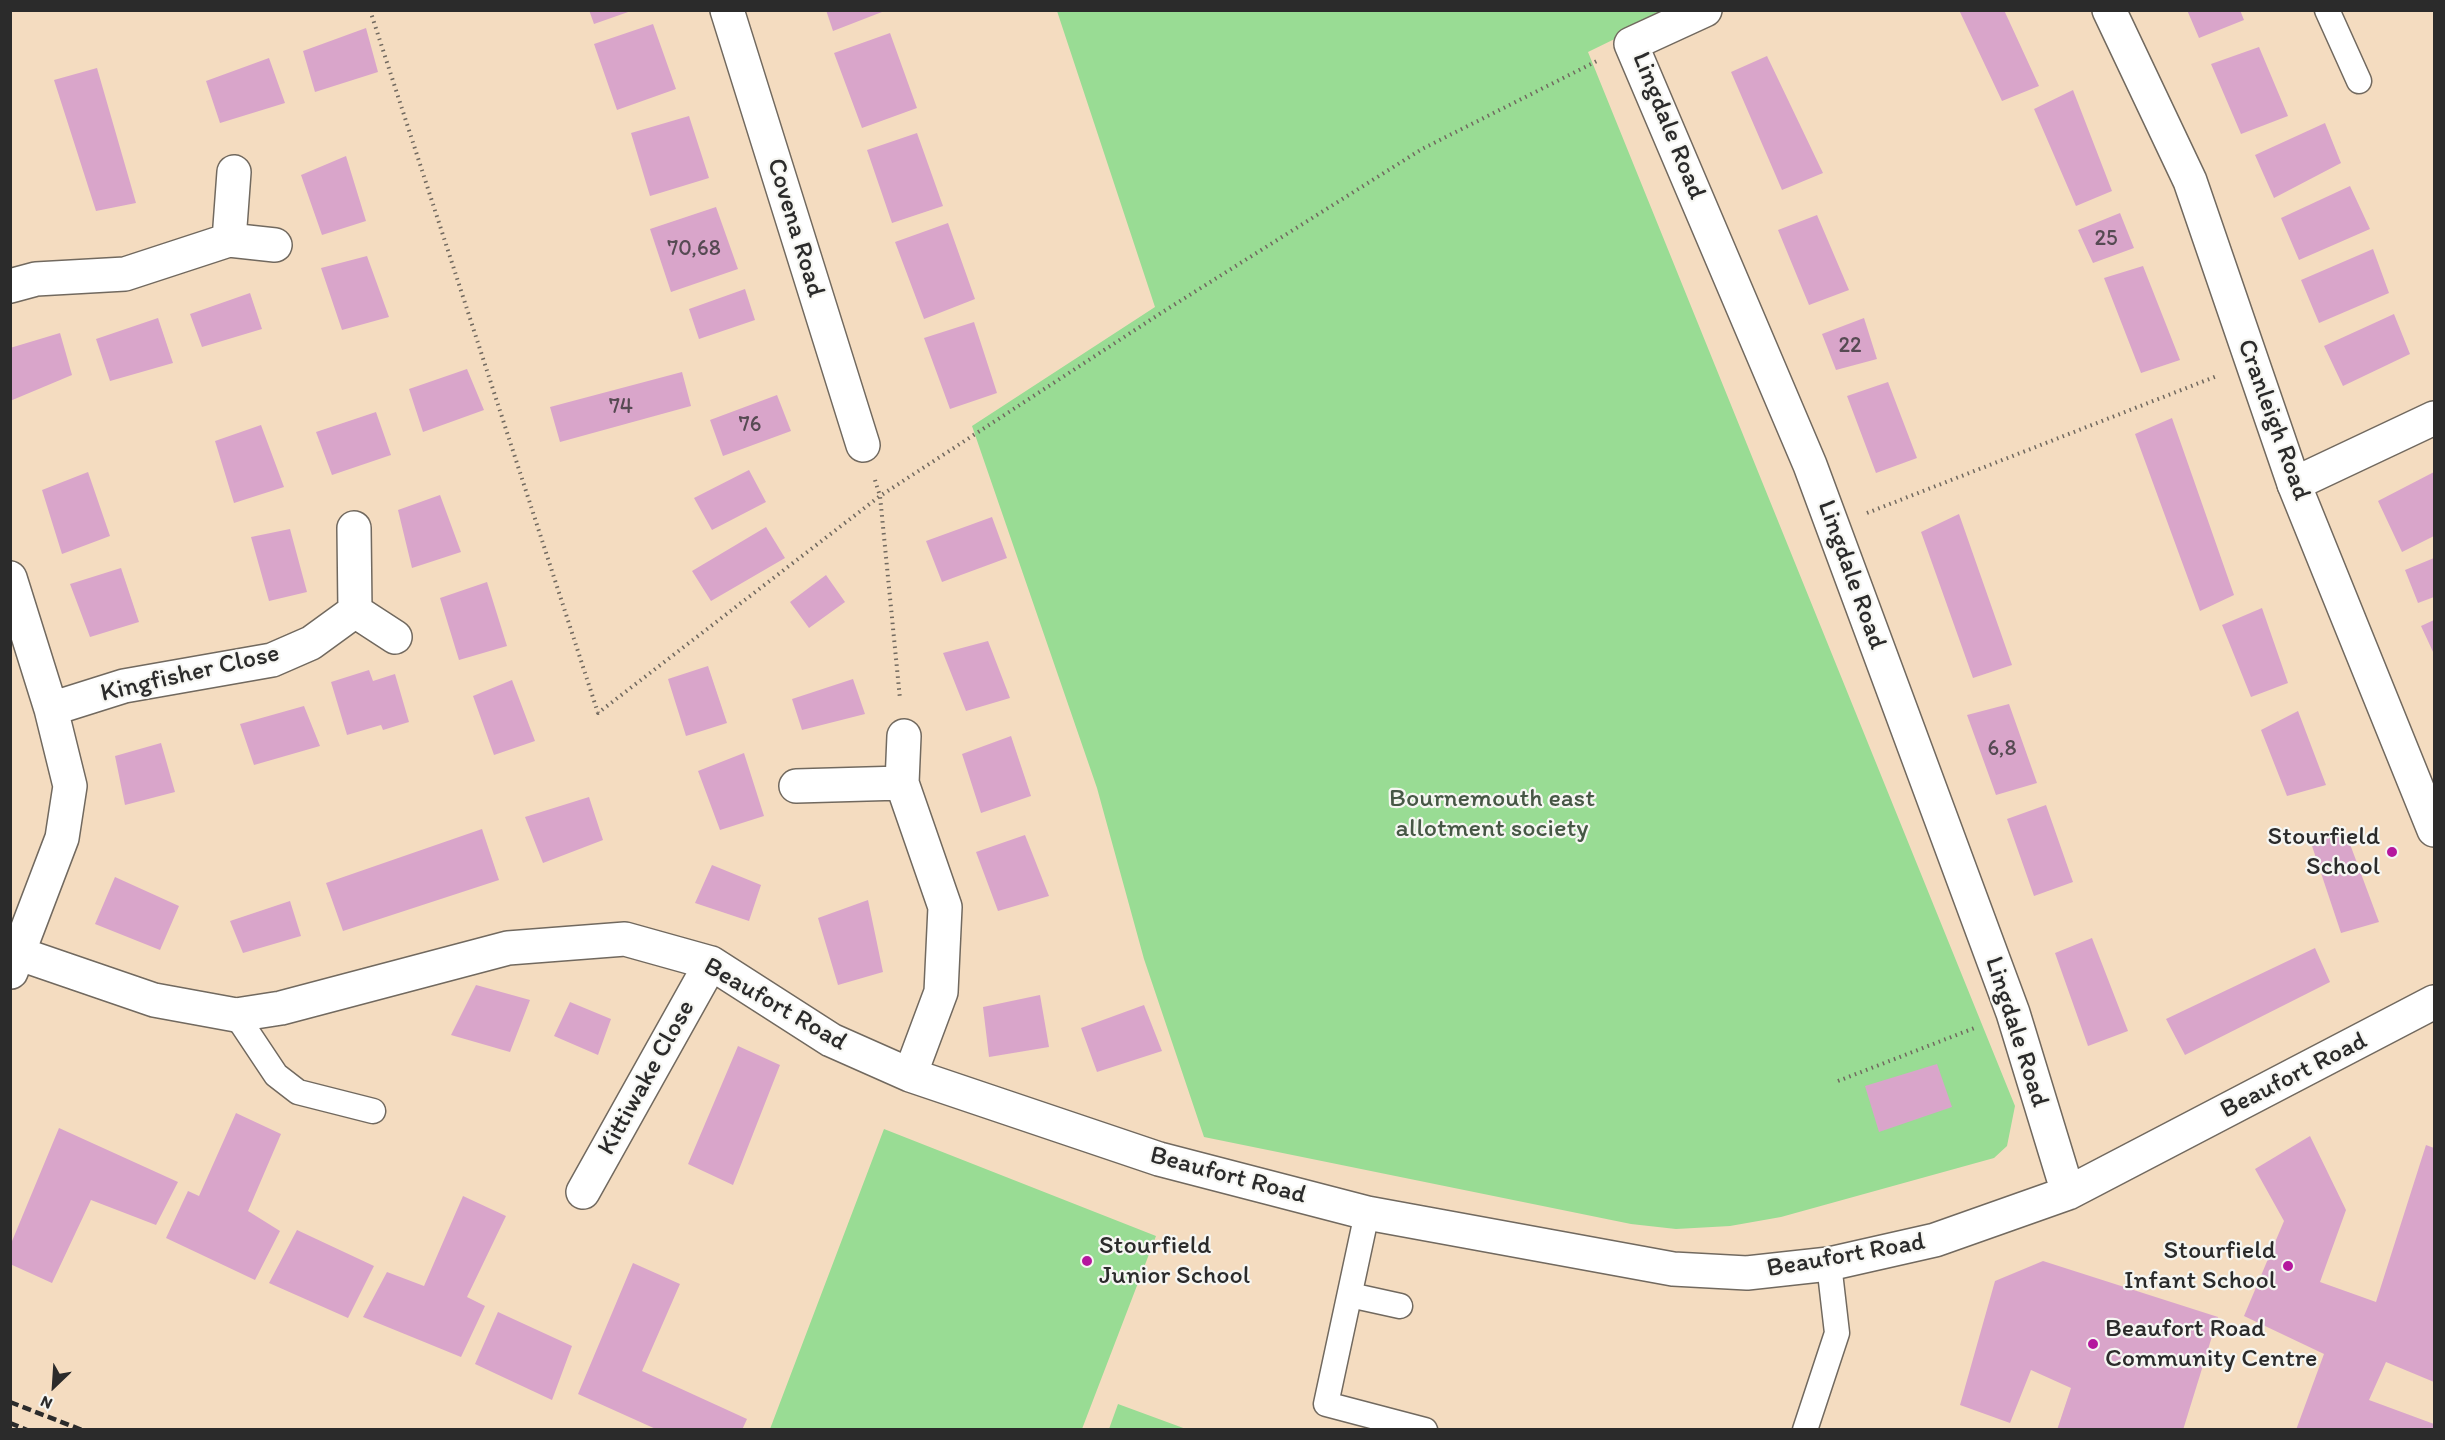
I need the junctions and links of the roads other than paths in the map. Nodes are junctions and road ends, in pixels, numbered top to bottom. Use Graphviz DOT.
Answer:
graph roads {
  1 [pos="727,10"];
  2 [pos="1705,10"];
  3 [pos="2109,10"];
  4 [pos="2327,10"];
  5 [pos="2359,81"];
  6 [pos="234,172"];
  7 [pos="228,240"];
  8 [pos="275,245"];
  9 [pos="10,286"];
  10 [pos="2434,418"];
  11 [pos="863,445"];
  12 [pos="2294,484"];
  13 [pos="354,528"];
  14 [pos="10,578"];
  15 [pos="354,611"];
  16 [pos="395,637"];
  17 [pos="51,709"];
  18 [pos="904,736"];
  19 [pos="902,783"];
  20 [pos="796,786"];
  21 [pos="2434,830"];
  22 [pos="711,963"];
  23 [pos="15,964"];
  24 [pos="2434,1002"];
  25 [pos="236,1015"];
  26 [pos="910,1075"];
  27 [pos="373,1111"];
  28 [pos="583,1192"];
  29 [pos="2068,1193"];
  30 [pos="1367,1213"];
  31 [pos="1829,1264"];
  32 [pos="1350,1295"];
  33 [pos="1400,1306"];
  34 [pos="1425,1430"];
  35 [pos="1806,1430"];
  1 -- 11 [label="street, Covena Road"];
  2 -- 29 [label="street, Lingdale Road"];
  3 -- 12 [label="street, Cranleigh Road"];
  4 -- 5 [label="lane"];
  6 -- 7 [label="street"];
  7 -- 8 [label="street"];
  7 -- 9 [label="street"];
  10 -- 12 [label="street"];
  12 -- 21 [label="street, Cranleigh Road"];
  13 -- 15 [label="street"];
  14 -- 17 [label="street, Beaufort Road"];
  15 -- 16 [label="street"];
  15 -- 17 [label="street, Kingfisher Close"];
  17 -- 23 [label="street, Beaufort Road"];
  18 -- 19 [label="street"];
  19 -- 20 [label="street"];
  19 -- 26 [label="street"];
  22 -- 25 [label="street, Beaufort Road"];
  22 -- 26 [label="street, Beaufort Road"];
  22 -- 28 [label="street, Kittiwake Close"];
  23 -- 25 [label="street, Beaufort Road"];
  24 -- 29 [label="street, Beaufort Road"];
  25 -- 27 [label="lane"];
  26 -- 30 [label="street, Beaufort Road"];
  29 -- 31 [label="street, Beaufort Road"];
  30 -- 31 [label="street, Beaufort Road"];
  30 -- 32 [label="lane"];
  31 -- 35 [label="lane"];
  32 -- 33 [label="lane"];
  32 -- 34 [label="lane"];
}
